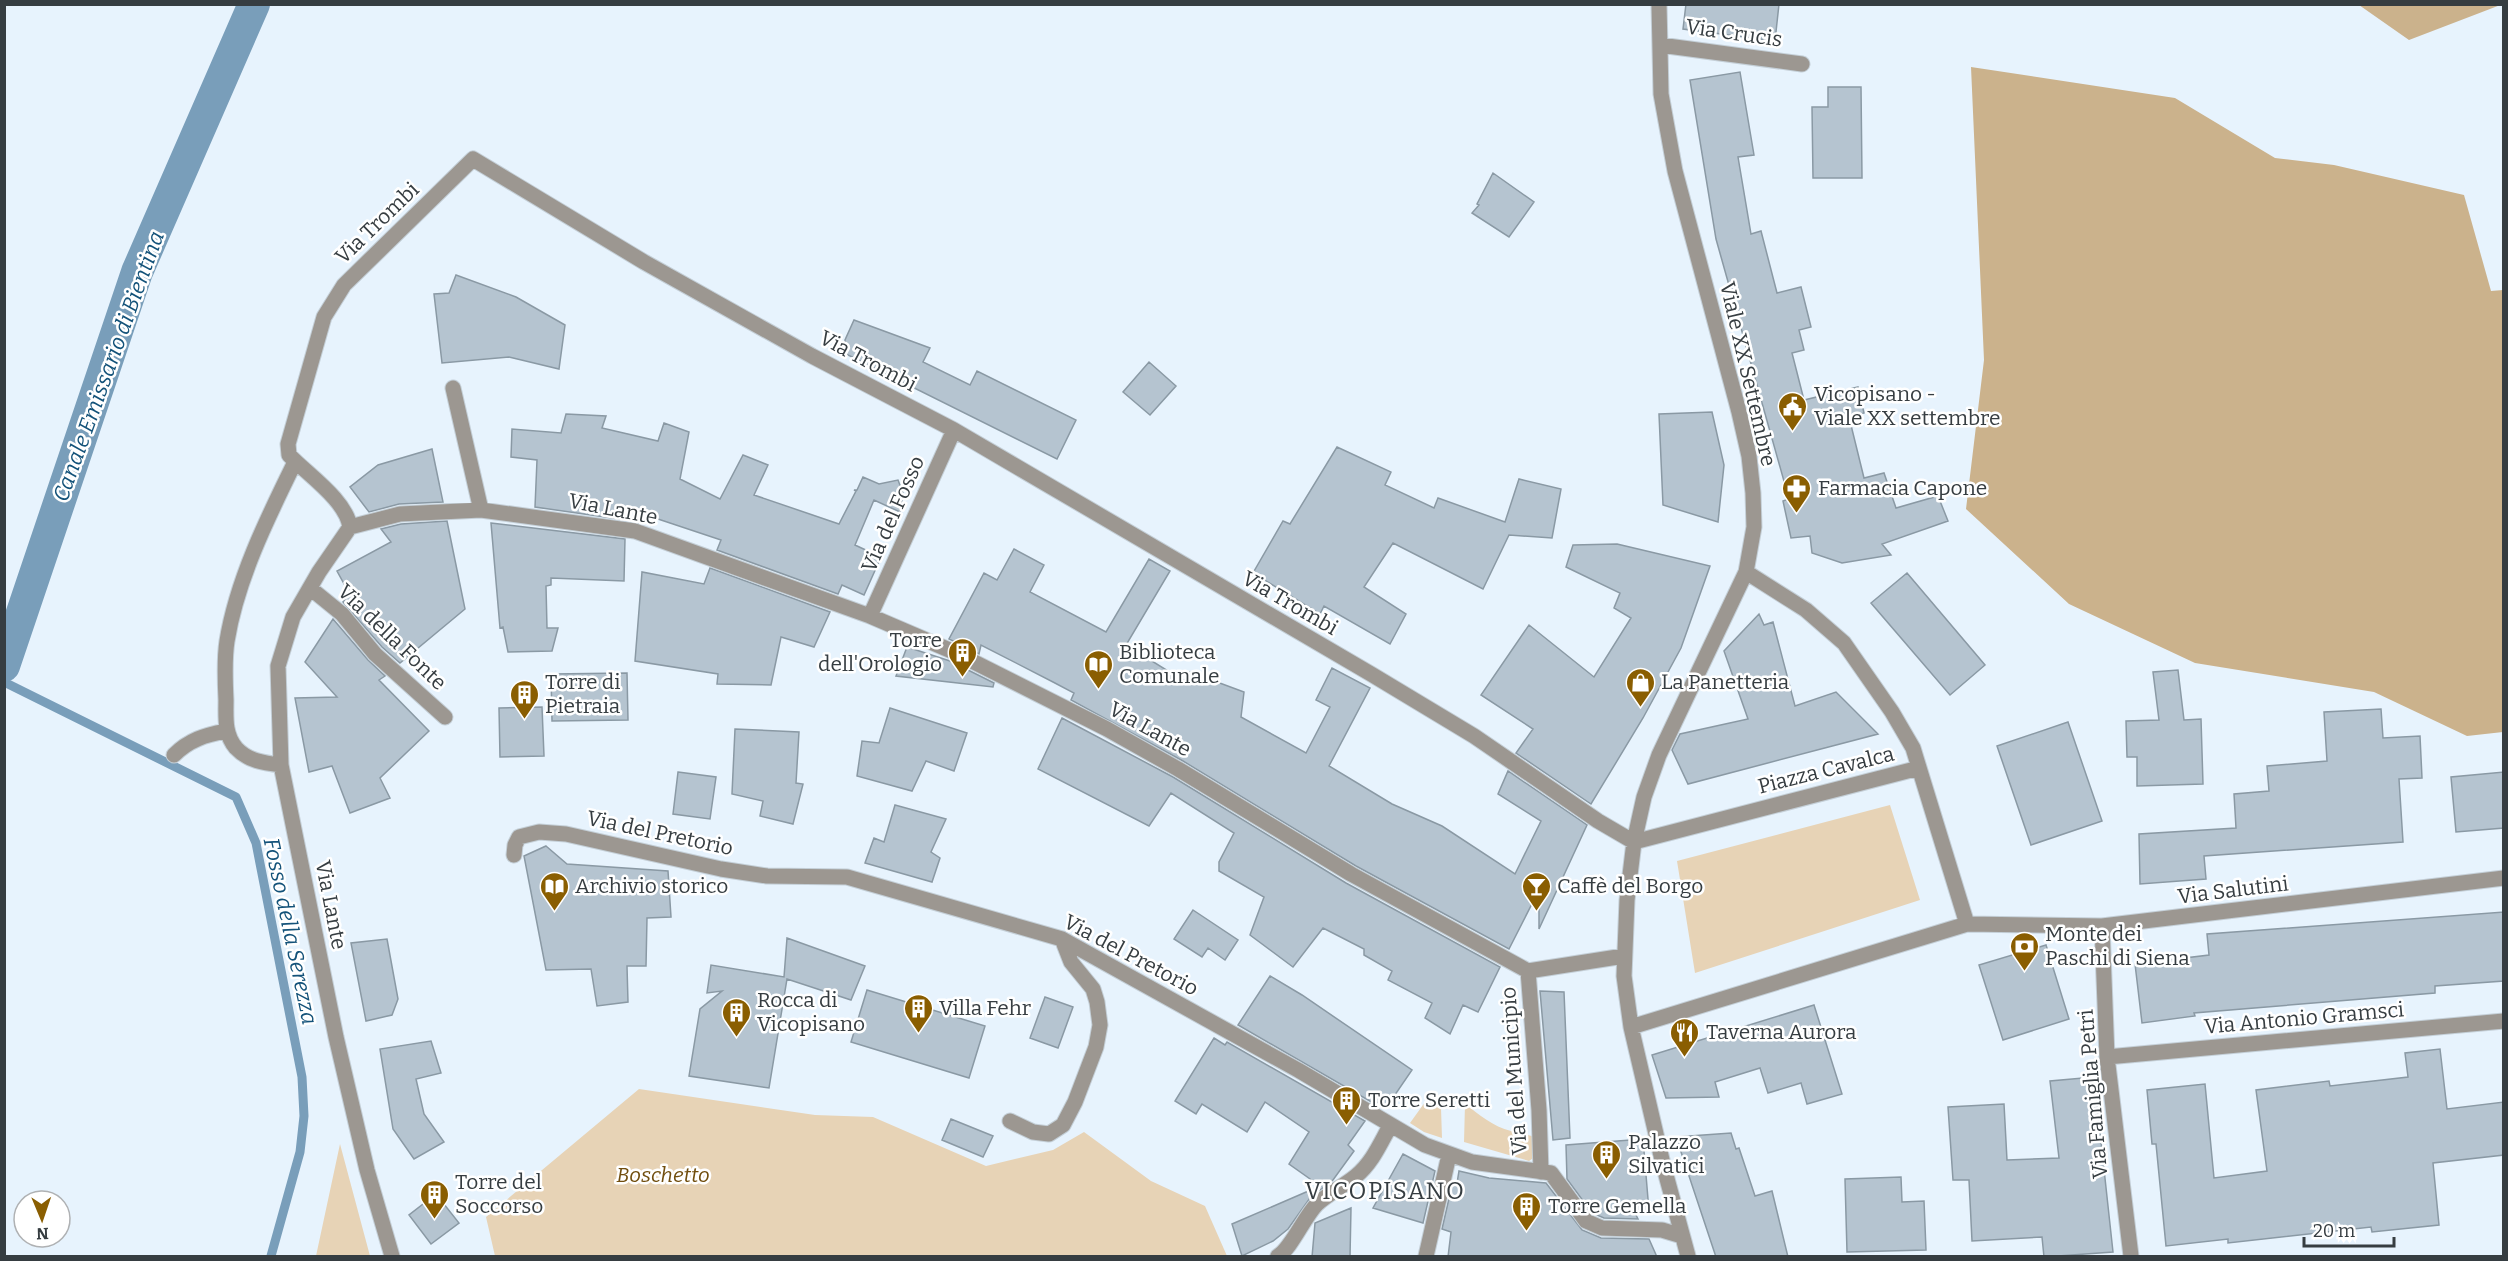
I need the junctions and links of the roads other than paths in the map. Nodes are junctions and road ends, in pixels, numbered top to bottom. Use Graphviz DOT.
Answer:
graph roads {
  1 [pos="1659,4"];
  2 [pos="1660,45"];
  3 [pos="1802,64"];
  4 [pos="453,388"];
  5 [pos="954,430"];
  6 [pos="295,462"];
  7 [pos="481,510"];
  8 [pos="350,527"];
  9 [pos="1746,572"];
  10 [pos="310,588"];
  11 [pos="870,616"];
  12 [pos="446,717"];
  13 [pos="226,731"];
  14 [pos="174,755"];
  15 [pos="281,765"];
  16 [pos="1919,768"];
  17 [pos="1634,842"];
  18 [pos="514,855"];
  19 [pos="2504,878"];
  20 [pos="1967,924"];
  21 [pos="2102,926"];
  22 [pos="1062,939"];
  23 [pos="1624,956"];
  24 [pos="1528,971"];
  25 [pos="2504,1021"];
  26 [pos="1631,1028"];
  27 [pos="2107,1057"];
  28 [pos="1010,1121"];
  29 [pos="1390,1126"];
  30 [pos="1449,1155"];
  31 [pos="1541,1172"];
  32 [pos="1682,1236"];
  33 [pos="392,1257"];
  34 [pos="1278,1257"];
  35 [pos="1426,1257"];
  36 [pos="1688,1257"];
  37 [pos="2131,1257"];
  1 -- 2 [label="street, Viale XX Settembre"];
  2 -- 3 [label="street, Via Crucis"];
  2 -- 9 [label="street, Viale XX Settembre"];
  4 -- 7 [label="street"];
  5 -- 6 [label="street, Via Trombi"];
  5 -- 11 [label="street, Via del Fosso"];
  5 -- 17 [label="street, Via Trombi"];
  6 -- 8 [label="street"];
  6 -- 13 [label="street"];
  7 -- 8 [label="street, Via Lante"];
  7 -- 11 [label="street, Via Lante"];
  8 -- 10 [label="street, Via Lante"];
  9 -- 16 [label="street"];
  9 -- 17 [label="street, Viale XX Settembre"];
  10 -- 12 [label="street, Via della Fonte"];
  10 -- 15 [label="street, Via Lante"];
  11 -- 24 [label="street, Via Lante"];
  13 -- 14 [label="street"];
  13 -- 15 [label="street"];
  15 -- 33 [label="street, Via Lante"];
  16 -- 17 [label="street, Piazza Cavalca"];
  16 -- 20 [label="street, Piazza Cavalca"];
  17 -- 23 [label="street"];
  18 -- 22 [label="street, Via del Pretorio"];
  19 -- 21 [label="street, Via Salutini"];
  20 -- 21 [label="street, Via Salutini"];
  20 -- 26 [label="street"];
  21 -- 27 [label="street, Via Famiglia Petri"];
  22 -- 28 [label="street"];
  22 -- 29 [label="street, Via del Pretorio"];
  23 -- 24 [label="street, Via del Municipio"];
  23 -- 26 [label="street"];
  24 -- 31 [label="street, Via del Municipio"];
  25 -- 27 [label="street, Via Antonio Gramsci"];
  26 -- 32 [label="street"];
  27 -- 37 [label="street, Via Famiglia Petri"];
  29 -- 30 [label="street, Via del Pretorio"];
  29 -- 34 [label="street"];
  30 -- 31 [label="street, Via del Pretorio"];
  30 -- 35 [label="street"];
  31 -- 32 [label="street, Via del Municipio"];
  32 -- 36 [label="street"];
}
